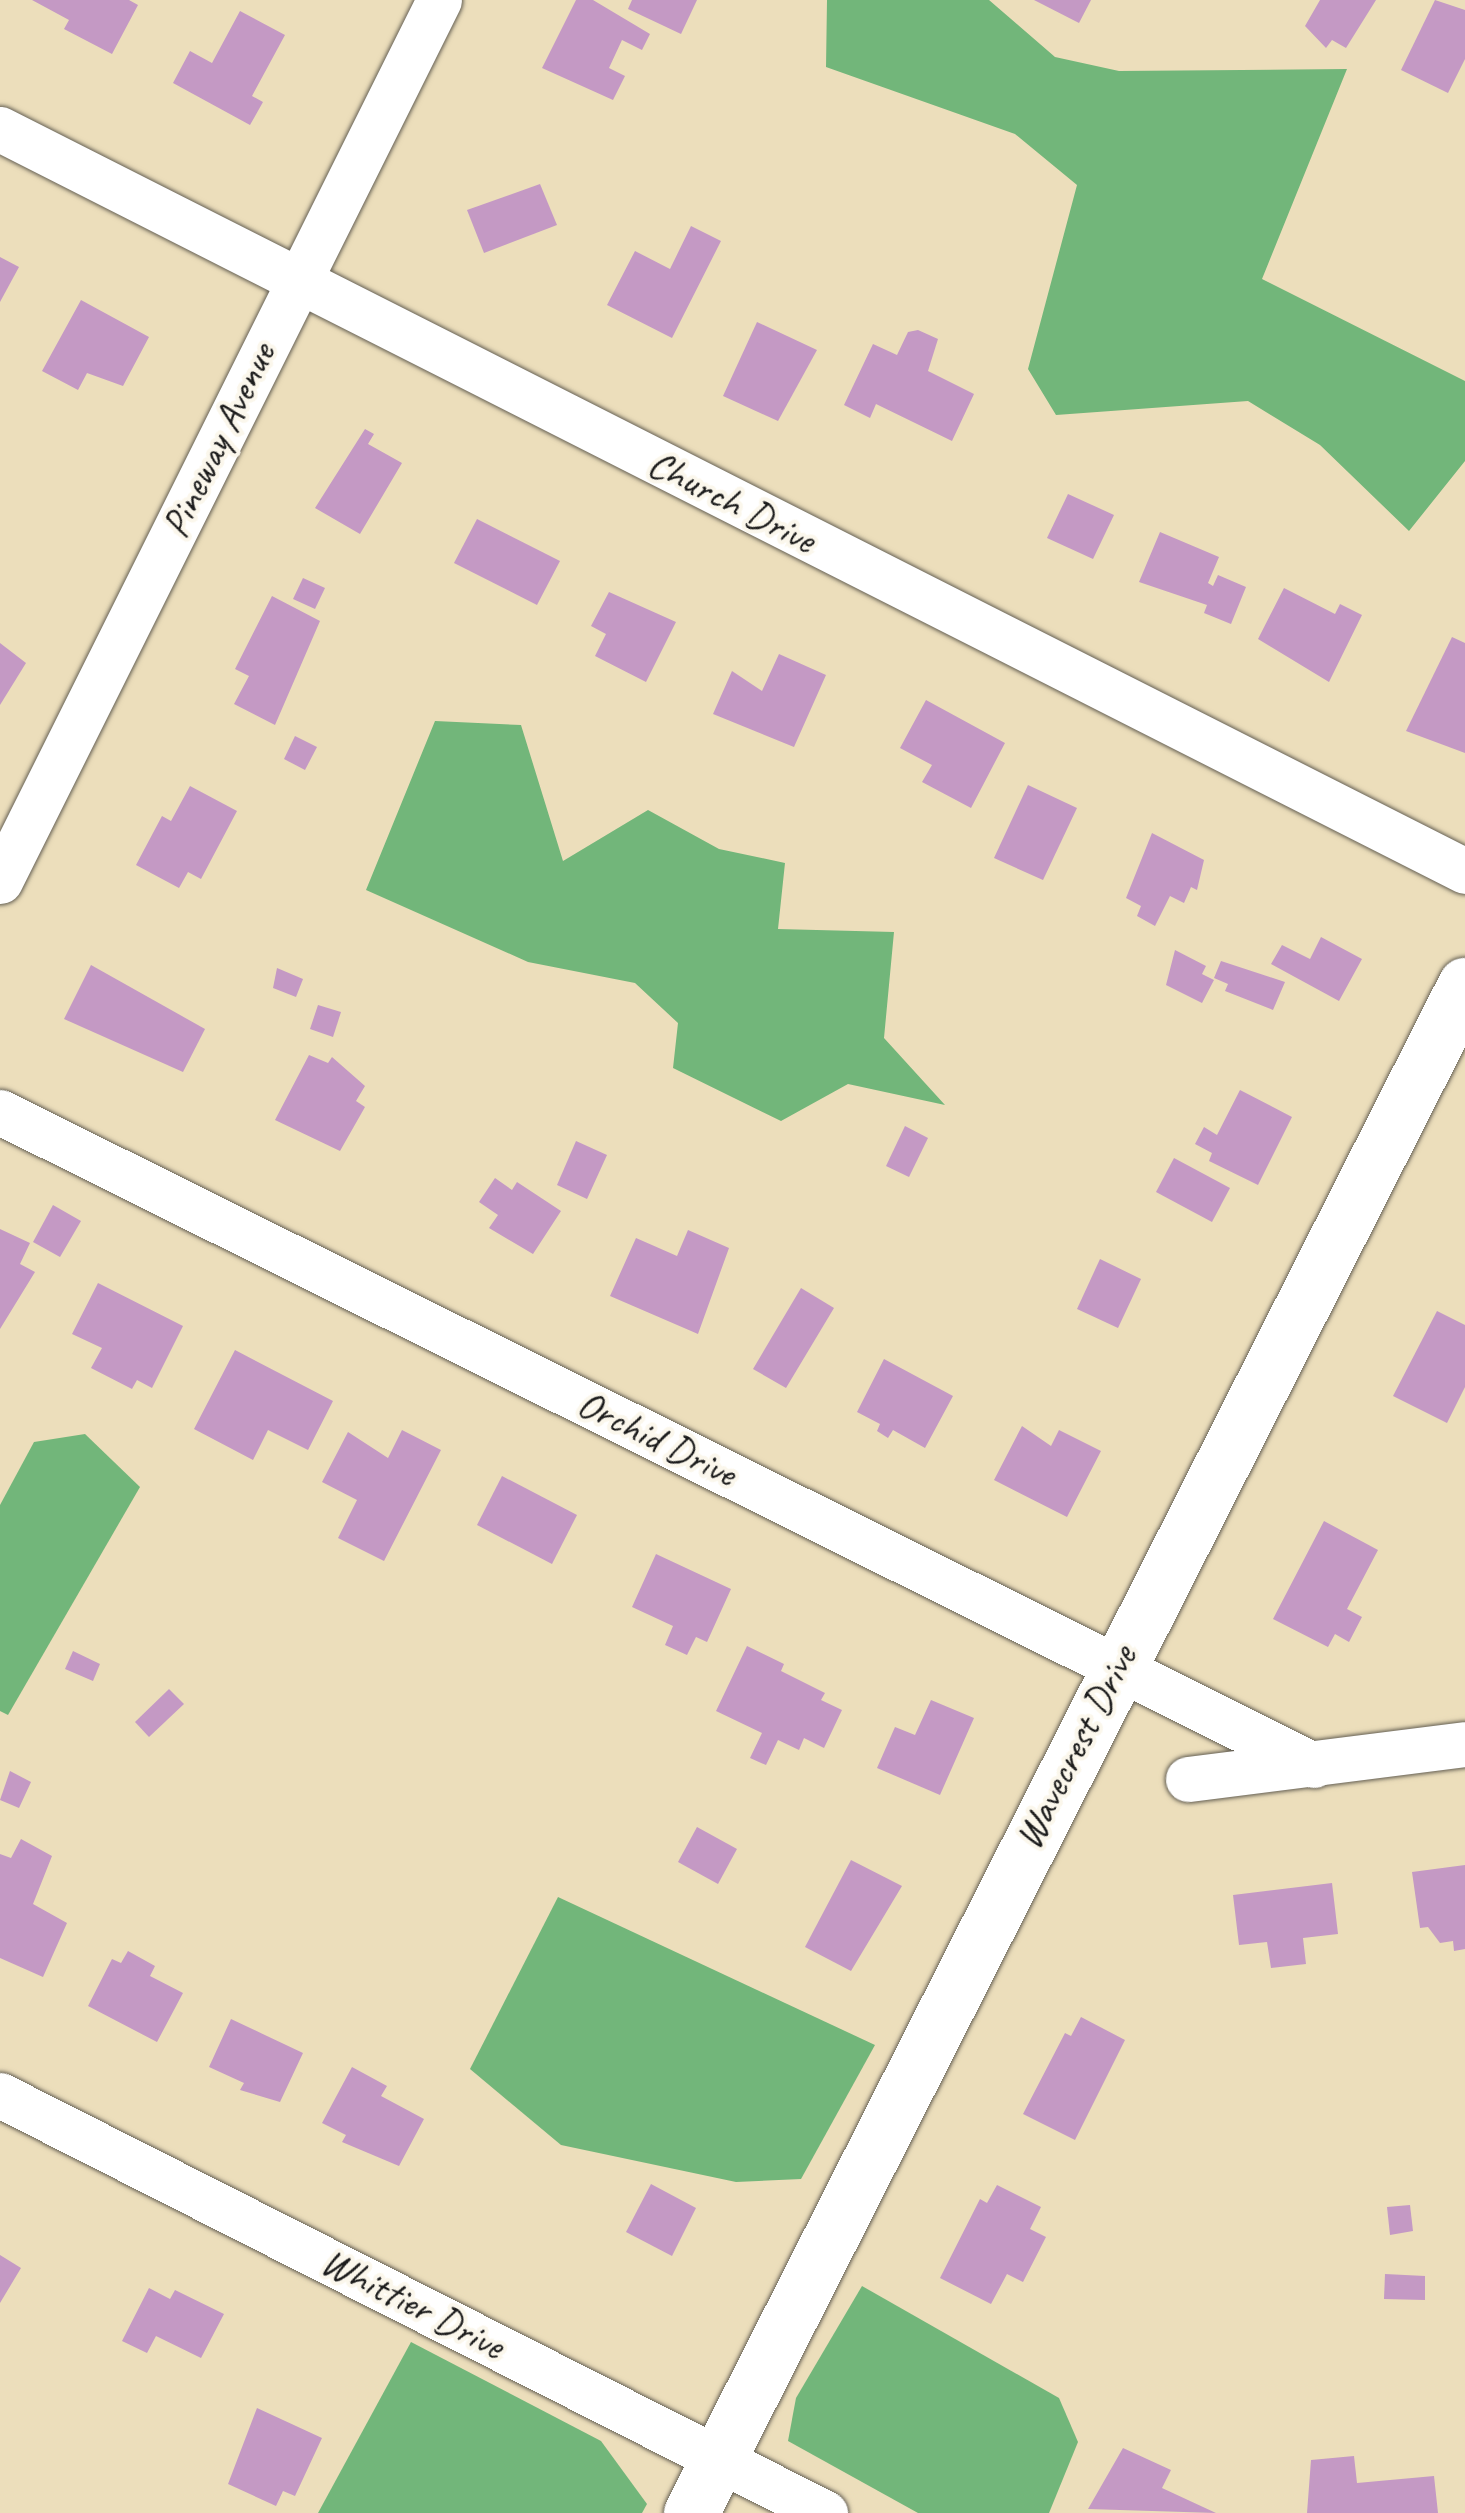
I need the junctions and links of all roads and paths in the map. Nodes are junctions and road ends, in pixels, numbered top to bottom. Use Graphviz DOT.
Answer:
graph roads {
  1 [pos="439,0"];
  2 [pos="0,129"];
  3 [pos="296,281"];
  4 [pos="1465,872"];
  5 [pos="0,880"];
  6 [pos="1465,985"];
  7 [pos="0,1112"];
  8 [pos="1116,1667"];
  9 [pos="1465,1744"];
  10 [pos="1314,1765"];
  11 [pos="1188,1779"];
  12 [pos="0,2095"];
  13 [pos="719,2458"];
  14 [pos="692,2513"];
  15 [pos="825,2513"];
  1 -- 3 [label="street, Pineway Avenue"];
  2 -- 3 [label="street, Church Drive"];
  3 -- 4 [label="street, Church Drive"];
  3 -- 5 [label="street, Pineway Avenue"];
  6 -- 8 [label="street, Wavecrest Drive"];
  7 -- 8 [label="street, Orchid Drive"];
  8 -- 10 [label="street, Orchid Drive"];
  8 -- 13 [label="street, Wavecrest Drive"];
  9 -- 10 [label="street"];
  10 -- 11 [label="street"];
  12 -- 13 [label="street, Whittier Drive"];
  13 -- 14 [label="street, Wavecrest Drive"];
  13 -- 15 [label="street, Whittier Drive"];
}
